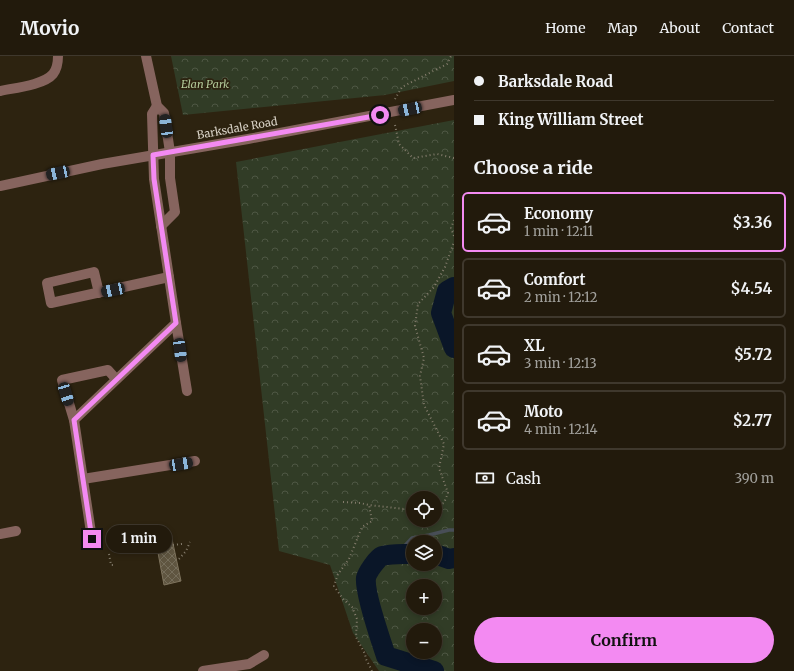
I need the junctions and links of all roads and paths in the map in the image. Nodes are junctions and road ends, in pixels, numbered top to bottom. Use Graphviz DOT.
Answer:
graph roads {
  1 [pos="58,56"];
  2 [pos="146,56"];
  3 [pos="450,56"];
  4 [pos="0,91"];
  5 [pos="395,99"];
  6 [pos="454,100"];
  7 [pos="157,106"];
  8 [pos="395,125"];
  9 [pos="170,152"];
  10 [pos="153,155"];
  11 [pos="454,158"];
  12 [pos="0,186"];
  13 [pos="454,220"];
  14 [pos="161,226"];
  15 [pos="454,236"];
  16 [pos="454,242"];
  17 [pos="169,277"];
  18 [pos="99,293"];
  19 [pos="176,323"];
  20 [pos="116,379"];
  21 [pos="187,391"];
  22 [pos="74,420"];
  23 [pos="195,461"];
  24 [pos="83,479"];
  25 [pos="343,502"];
  26 [pos="442,504"];
  27 [pos="369,505"];
  28 [pos="406,509"];
  29 [pos="16,531"];
  30 [pos="0,534"];
  31 [pos="92,539"];
  32 [pos="190,542"];
  33 [pos="182,544"];
  34 [pos="173,546"];
  35 [pos="109,554"];
  36 [pos="179,559"];
  37 [pos="114,565"];
  38 [pos="264,655"];
  39 [pos="203,671"];
  40 [pos="372,671"];
  1 -- 4 [label="street"];
  2 -- 7 [label="street"];
  3 -- 5 [label="path"];
  6 -- 9 [label="street, Barksdale Road"];
  7 -- 9 [label="street"];
  7 -- 10 [label="street"];
  8 -- 11 [label="path"];
  9 -- 10 [label="street, Barksdale Road"];
  9 -- 14 [label="street"];
  10 -- 12 [label="street, Barksdale Road"];
  10 -- 14 [label="street"];
  13 -- 15 [label="path"];
  14 -- 17 [label="street"];
  16 -- 26 [label="path"];
  17 -- 18 [label="street"];
  17 -- 19 [label="street"];
  18 -- 18 [label="street"];
  19 -- 20 [label="street"];
  19 -- 21 [label="street"];
  20 -- 22 [label="street"];
  20 -- 22 [label="street"];
  22 -- 24 [label="street"];
  23 -- 24 [label="street"];
  24 -- 31 [label="street"];
  25 -- 27 [label="path"];
  27 -- 28 [label="path"];
  27 -- 40 [label="path"];
  29 -- 30 [label="street"];
  32 -- 36 [label="path"];
  33 -- 34 [label="path"];
  35 -- 37 [label="path"];
  38 -- 39 [label="street"];
}
